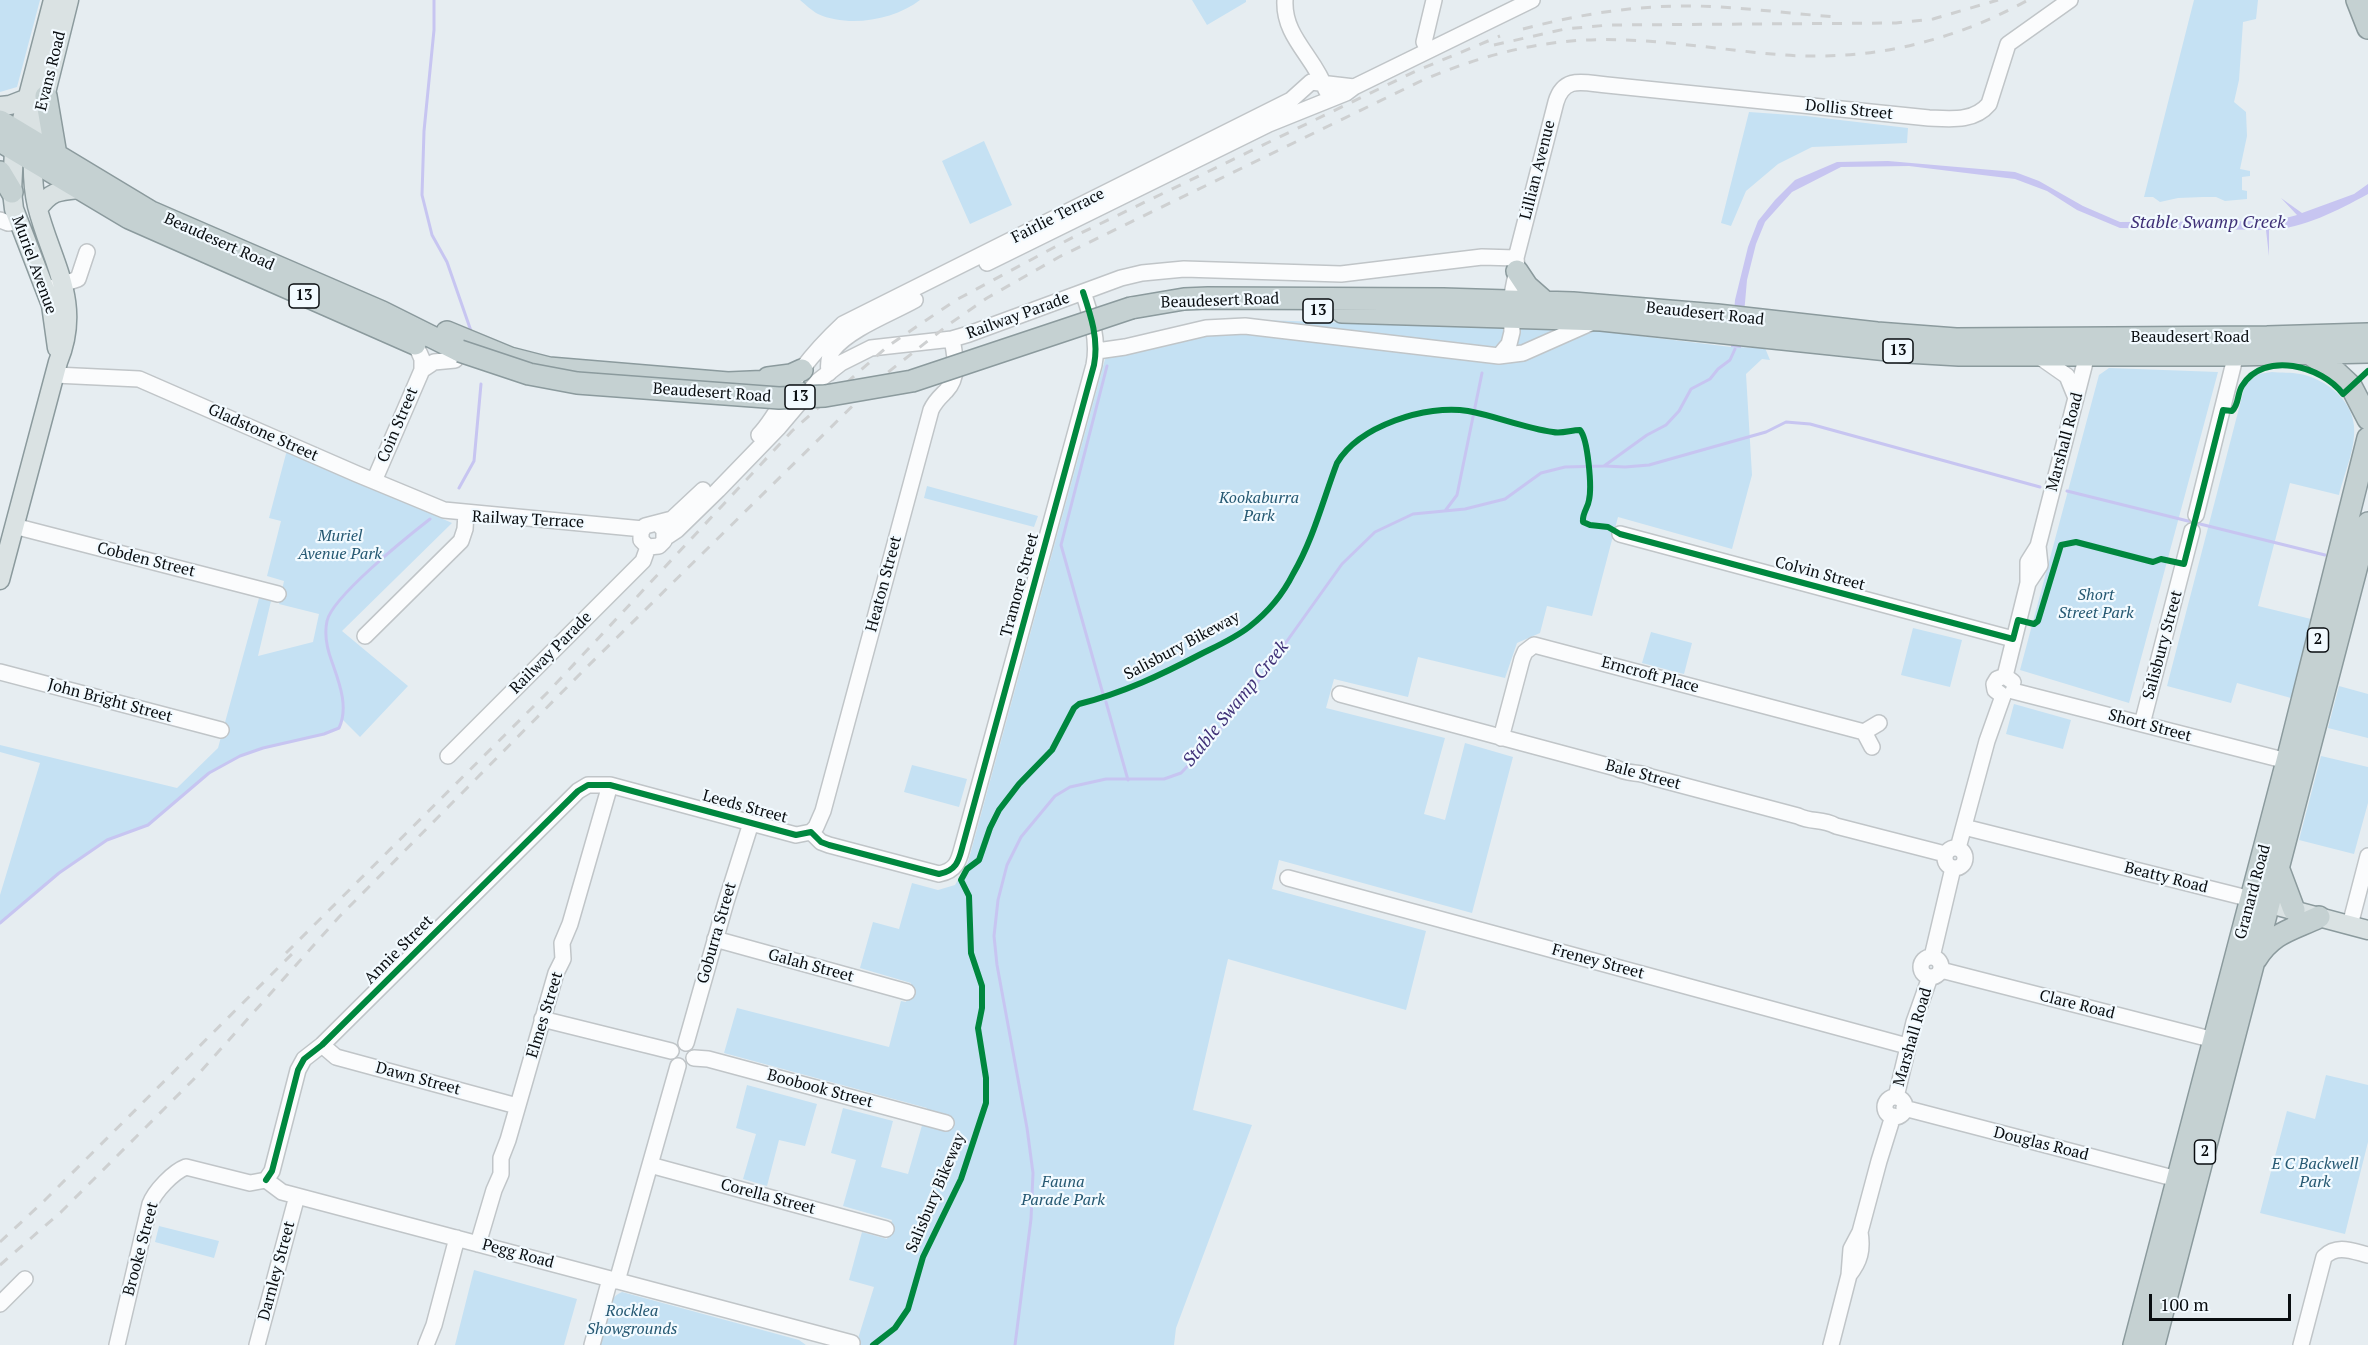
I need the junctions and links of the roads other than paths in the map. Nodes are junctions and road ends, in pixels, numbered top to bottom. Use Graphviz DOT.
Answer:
graph roads {
  1 [pos="53,0"];
  2 [pos="69,0"];
  3 [pos="1285,0"];
  4 [pos="1434,0"];
  5 [pos="1532,0"];
  6 [pos="2070,0"];
  7 [pos="2356,0"];
  8 [pos="2368,28"];
  9 [pos="1428,49"];
  10 [pos="1303,52"];
  11 [pos="1323,82"];
  12 [pos="1306,84"];
  13 [pos="1565,84"];
  14 [pos="1354,87"];
  15 [pos="37,97"];
  16 [pos="1324,101"];
  17 [pos="0,106"];
  18 [pos="0,121"];
  19 [pos="20,145"];
  20 [pos="56,155"];
  21 [pos="0,172"];
  22 [pos="79,189"];
  23 [pos="12,192"];
  24 [pos="38,209"];
  25 [pos="0,220"];
  26 [pos="19,222"];
  27 [pos="87,252"];
  28 [pos="1516,264"];
  29 [pos="64,284"];
  30 [pos="45,290"];
  31 [pos="1083,292"];
  32 [pos="1544,301"];
  33 [pos="1507,309"];
  34 [pos="382,312"];
  35 [pos="1601,320"];
  36 [pos="1716,323"];
  37 [pos="1761,328"];
  38 [pos="2364,330"];
  39 [pos="836,339"];
  40 [pos="952,339"];
  41 [pos="415,344"];
  42 [pos="2089,346"];
  43 [pos="2238,346"];
  44 [pos="871,348"];
  45 [pos="1097,351"];
  46 [pos="2368,352"];
  47 [pos="2310,354"];
  48 [pos="2036,355"];
  49 [pos="1499,356"];
  50 [pos="459,358"];
  51 [pos="57,369"];
  52 [pos="422,370"];
  53 [pos="829,373"];
  54 [pos="680,379"];
  55 [pos="796,387"];
  56 [pos="2076,398"];
  57 [pos="2368,419"];
  58 [pos="2368,438"];
  59 [pos="374,481"];
  60 [pos="466,513"];
  61 [pos="2196,515"];
  62 [pos="2368,523"];
  63 [pos="14,526"];
  64 [pos="643,529"];
  65 [pos="662,531"];
  66 [pos="2192,531"];
  67 [pos="1620,534"];
  68 [pos="648,547"];
  69 [pos="0,580"];
  70 [pos="278,594"];
  71 [pos="365,636"];
  72 [pos="2013,639"];
  73 [pos="0,672"];
  74 [pos="2008,693"];
  75 [pos="1340,694"];
  76 [pos="1879,723"];
  77 [pos="2142,724"];
  78 [pos="221,730"];
  79 [pos="1864,732"];
  80 [pos="1501,738"];
  81 [pos="1872,747"];
  82 [pos="448,756"];
  83 [pos="2287,761"];
  84 [pos="610,785"];
  85 [pos="751,823"];
  86 [pos="1964,827"];
  87 [pos="811,832"];
  88 [pos="1952,851"];
  89 [pos="2368,856"];
  90 [pos="2279,870"];
  91 [pos="939,874"];
  92 [pos="1288,878"];
  93 [pos="2259,901"];
  94 [pos="2294,910"];
  95 [pos="2319,917"];
  96 [pos="2350,925"];
  97 [pos="2368,930"];
  98 [pos="716,939"];
  99 [pos="2255,959"];
  100 [pos="1934,968"];
  101 [pos="908,992"];
  102 [pos="542,1018"];
  103 [pos="2214,1040"];
  104 [pos="686,1044"];
  105 [pos="322,1045"];
  106 [pos="1907,1046"];
  107 [pos="671,1051"];
  108 [pos="694,1058"];
  109 [pos="678,1066"];
  110 [pos="517,1107"];
  111 [pos="1898,1107"];
  112 [pos="946,1123"];
  113 [pos="650,1165"];
  114 [pos="186,1167"];
  115 [pos="2177,1179"];
  116 [pos="266,1180"];
  117 [pos="297,1196"];
  118 [pos="886,1229"];
  119 [pos="457,1238"];
  120 [pos="478,1244"];
  121 [pos="2368,1255"];
  122 [pos="25,1279"];
  123 [pos="613,1280"];
  124 [pos="0,1304"];
  125 [pos="852,1343"];
  126 [pos="117,1345"];
  127 [pos="257,1345"];
  128 [pos="426,1345"];
  129 [pos="592,1345"];
  130 [pos="1832,1345"];
  131 [pos="2134,1345"];
  132 [pos="2154,1345"];
  133 [pos="2301,1345"];
  1 -- 15 [label="main road, Evans Road"];
  2 -- 15 [label="main road, Evans Road"];
  3 -- 10 [label="street"];
  4 -- 9 [label="street"];
  5 -- 9 [label="street, Fairlie Terrace"];
  6 -- 13 [label="street, Dollis Street"];
  7 -- 8 [label="highway"];
  9 -- 14 [label="street, Fairlie Terrace"];
  10 -- 11 [label="street"];
  10 -- 12 [label="street"];
  11 -- 12 [label="street"];
  11 -- 14 [label="street"];
  11 -- 16 [label="street"];
  12 -- 39 [label="street, Fairlie Terrace"];
  13 -- 28 [label="street, Lillian Avenue"];
  14 -- 16 [label="street, Fairlie Terrace"];
  15 -- 17 [label="main road"];
  15 -- 19 [label="main road, Evans Road"];
  15 -- 20 [label="highway"];
  16 -- 39 [label="street, Fairlie Terrace"];
  18 -- 19 [label="highway, Beaudesert Road / 13"];
  19 -- 20 [label="highway, Beaudesert Road / 13"];
  19 -- 22 [label="highway, Beaudesert Road / 13"];
  19 -- 23 [label="main road, Muriel Avenue"];
  19 -- 24 [label="main road, Muriel Avenue"];
  20 -- 34 [label="highway, Beaudesert Road / 13"];
  21 -- 23 [label="highway"];
  22 -- 24 [label="main road"];
  22 -- 41 [label="highway, Beaudesert Road / 13"];
  23 -- 26 [label="main road, Muriel Avenue"];
  24 -- 29 [label="main road, Muriel Avenue"];
  25 -- 26 [label="street"];
  26 -- 30 [label="main road, Muriel Avenue"];
  27 -- 29 [label="street"];
  28 -- 31 [label="street, Railway Parade"];
  28 -- 32 [label="highway"];
  28 -- 33 [label="street, Lillian Avenue"];
  29 -- 30 [label="street"];
  29 -- 51 [label="main road, Muriel Avenue"];
  30 -- 51 [label="main road, Muriel Avenue"];
  31 -- 40 [label="street, Railway Parade"];
  31 -- 45 [label="street, Tramore Street"];
  32 -- 33 [label="highway, Beaudesert Road / 13"];
  32 -- 36 [label="highway, Beaudesert Road / 13"];
  33 -- 35 [label="highway, Beaudesert Road / 13"];
  33 -- 49 [label="street"];
  33 -- 50 [label="highway, Beaudesert Road / 13"];
  34 -- 50 [label="highway, Beaudesert Road / 13"];
  34 -- 54 [label="highway"];
  35 -- 36 [label="highway, Beaudesert Road / 13"];
  35 -- 49 [label="street, Beaudesert Road"];
  36 -- 37 [label="highway, Beaudesert Road / 13"];
  37 -- 42 [label="highway, Beaudesert Road / 13"];
  37 -- 48 [label="highway, Beaudesert Road / 13"];
  38 -- 43 [label="highway, Beaudesert Road / 13"];
  39 -- 44 [label="street"];
  39 -- 53 [label="street, Fairlie Terrace"];
  39 -- 55 [label="street, Fairlie Terrace"];
  40 -- 44 [label="street, Railway Parade"];
  40 -- 87 [label="street, Heaton Street"];
  41 -- 50 [label="highway, Beaudesert Road / 13"];
  41 -- 52 [label="street, Coin Street"];
  42 -- 43 [label="highway, Beaudesert Road / 13"];
  42 -- 48 [label="highway, Beaudesert Road / 13"];
  42 -- 56 [label="street, Marshall Road"];
  43 -- 47 [label="highway, Beaudesert Road / 13"];
  43 -- 61 [label="street"];
  44 -- 53 [label="street, Railway Parade"];
  45 -- 49 [label="street, Beaudesert Road"];
  45 -- 91 [label="street, Tramore Street"];
  46 -- 47 [label="highway, Beaudesert Road / 13"];
  47 -- 57 [label="highway"];
  48 -- 56 [label="street"];
  50 -- 52 [label="street, Coin Street"];
  51 -- 59 [label="street, Gladstone Street"];
  51 -- 63 [label="main road, Muriel Avenue"];
  52 -- 59 [label="street, Coin Street"];
  53 -- 55 [label="street, Railway Parade"];
  54 -- 55 [label="highway"];
  54 -- 55 [label="highway"];
  55 -- 65 [label="street, Railway Parade"];
  56 -- 72 [label="street, Marshall Road"];
  58 -- 83 [label="highway, Granard Road / 2"];
  59 -- 60 [label="street, Gladstone Street"];
  60 -- 64 [label="street, Railway Terrace"];
  60 -- 71 [label="street, Railway Terrace"];
  62 -- 90 [label="highway, Granard Road / 2"];
  63 -- 69 [label="main road, Muriel Avenue"];
  63 -- 70 [label="street, Cobden Street"];
  64 -- 65 [label="street"];
  64 -- 68 [label="street"];
  65 -- 68 [label="street"];
  66 -- 77 [label="street, Salisbury Street"];
  67 -- 72 [label="street, Colvin Street"];
  68 -- 82 [label="street, Railway Parade"];
  72 -- 74 [label="street, Marshall Road"];
  73 -- 78 [label="street, John Bright Street"];
  74 -- 77 [label="street, Short Street"];
  74 -- 86 [label="street"];
  75 -- 80 [label="street, Bale Street"];
  76 -- 79 [label="street"];
  77 -- 83 [label="street, Short Street"];
  79 -- 80 [label="street, Erncroft Place"];
  79 -- 81 [label="street"];
  80 -- 88 [label="street, Bale Street"];
  83 -- 93 [label="highway, Granard Road / 2"];
  84 -- 85 [label="street, Leeds Street"];
  84 -- 102 [label="street, Elmes Street"];
  84 -- 105 [label="street, Annie Street"];
  85 -- 87 [label="street, Leeds Street"];
  85 -- 98 [label="street, Goburra Street"];
  86 -- 88 [label="street"];
  86 -- 93 [label="street, Beatty Road"];
  87 -- 91 [label="street, Leeds Street"];
  88 -- 100 [label="street, Marshall Road"];
  89 -- 96 [label="street"];
  90 -- 93 [label="highway, Granard Road / 2"];
  90 -- 94 [label="highway"];
  92 -- 106 [label="street, Freney Street"];
  93 -- 94 [label="main road, Beatty Road"];
  93 -- 99 [label="highway, Granard Road / 2"];
  93 -- 103 [label="highway, Granard Road / 2"];
  94 -- 95 [label="main road, Beatty Road"];
  95 -- 96 [label="main road, Beatty Road"];
  95 -- 99 [label="highway"];
  96 -- 97 [label="main road, Beatty Road"];
  98 -- 101 [label="street, Galah Street"];
  98 -- 104 [label="street, Goburra Street"];
  99 -- 132 [label="highway, Granard Road / 2"];
  100 -- 103 [label="street, Clare Road"];
  100 -- 106 [label="street, Marshall Road"];
  102 -- 107 [label="street"];
  102 -- 110 [label="street, Elmes Street"];
  103 -- 115 [label="highway, Granard Road / 2"];
  104 -- 107 [label="street"];
  104 -- 108 [label="street"];
  105 -- 110 [label="street, Dawn Street"];
  105 -- 116 [label="street, Annie Street"];
  106 -- 111 [label="street, Marshall Road"];
  107 -- 109 [label="street"];
  108 -- 109 [label="street"];
  108 -- 112 [label="street, Boobook Street"];
  109 -- 113 [label="street"];
  110 -- 120 [label="street, Elmes Street"];
  111 -- 115 [label="street, Douglas Road"];
  111 -- 130 [label="street, Marshall Road"];
  113 -- 118 [label="street, Corella Street"];
  113 -- 123 [label="street"];
  114 -- 116 [label="street, Pegg Road"];
  114 -- 126 [label="street, Brooke Street"];
  115 -- 131 [label="highway, Granard Road / 2"];
  116 -- 117 [label="street, Pegg Road"];
  117 -- 119 [label="street, Pegg Road"];
  117 -- 127 [label="street, Darnley Street"];
  119 -- 120 [label="street, Pegg Road"];
  119 -- 128 [label="street"];
  120 -- 123 [label="street, Pegg Road"];
  121 -- 133 [label="street"];
  122 -- 124 [label="street"];
  123 -- 125 [label="street, Pegg Road"];
  123 -- 129 [label="street"];
}
